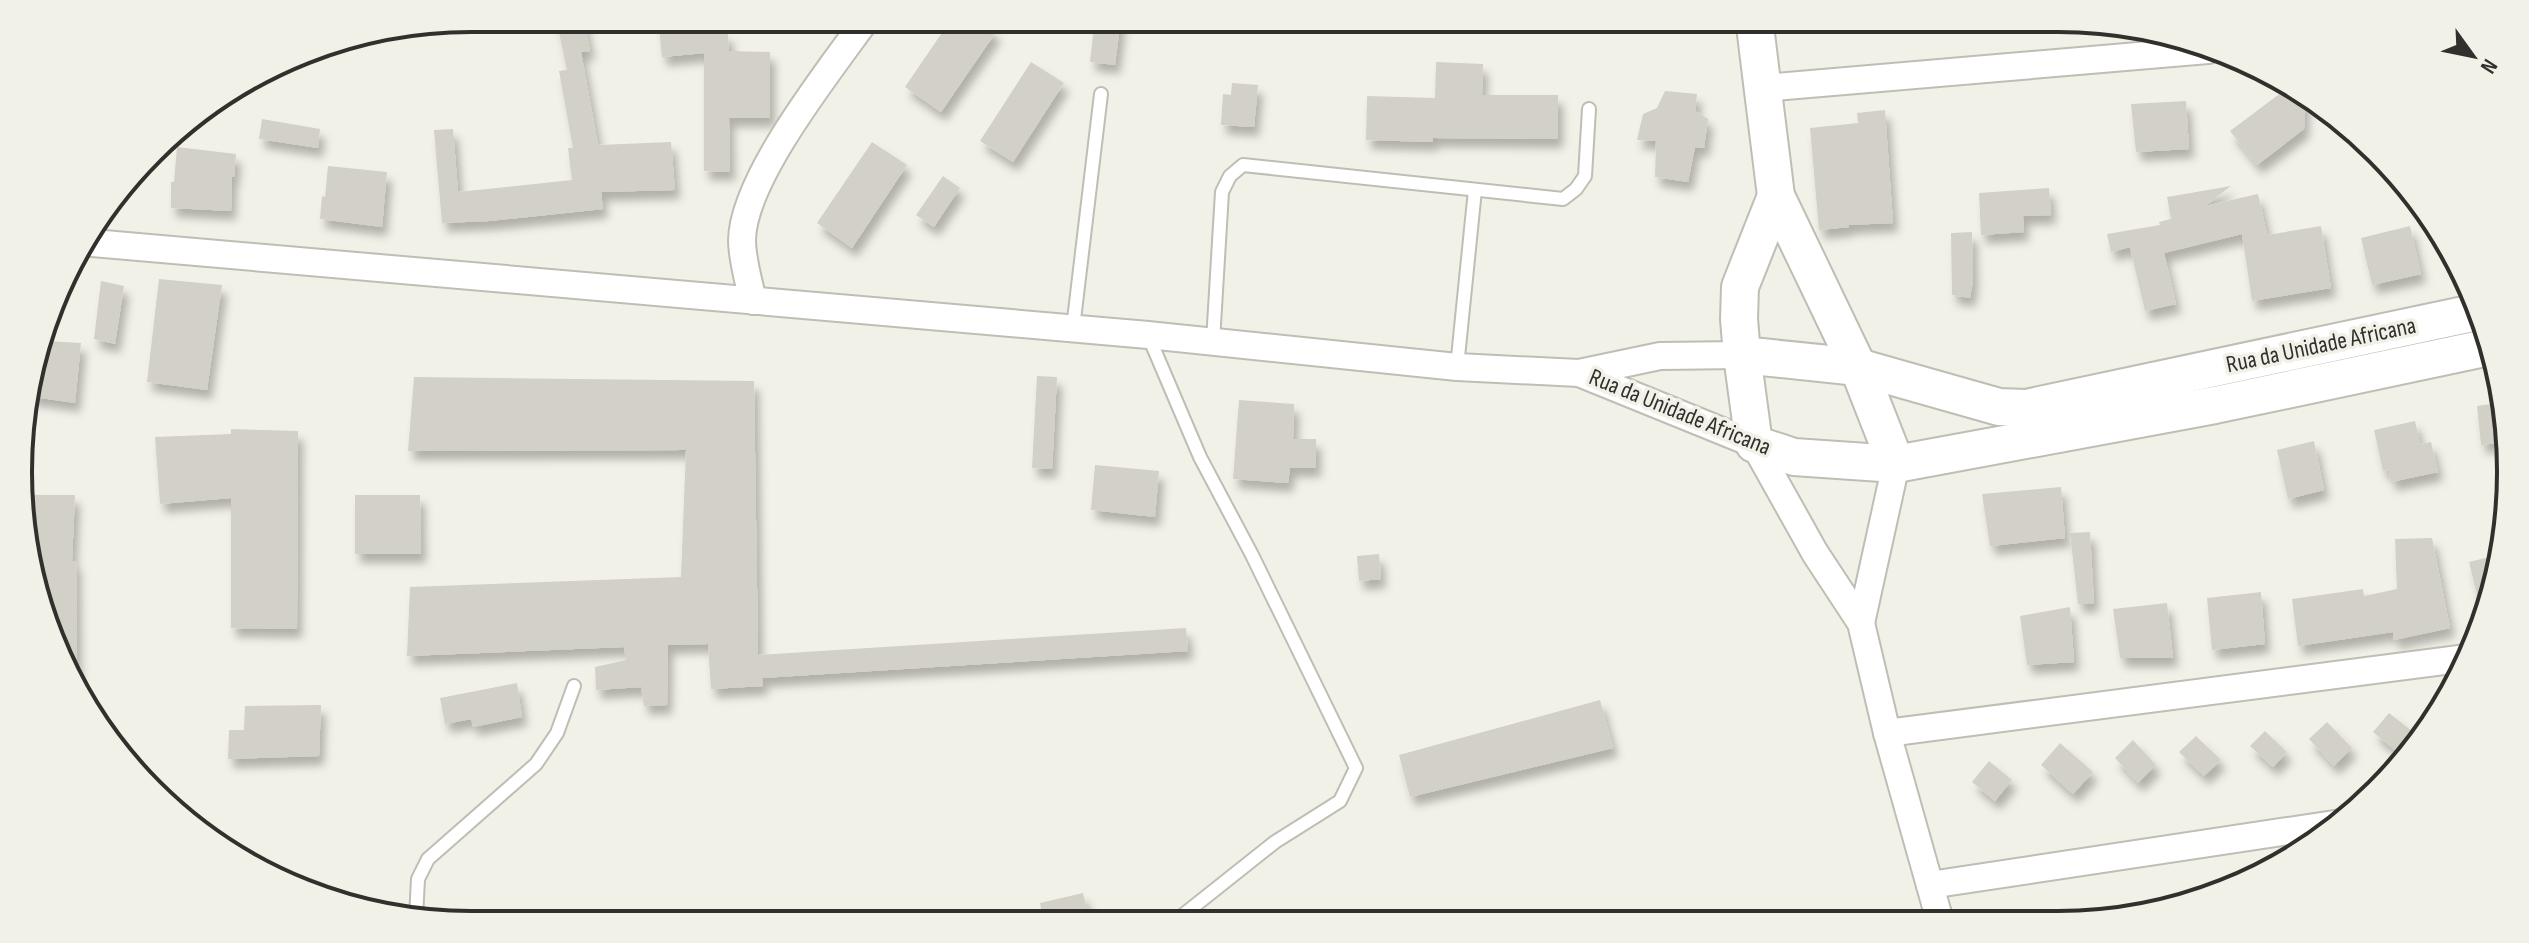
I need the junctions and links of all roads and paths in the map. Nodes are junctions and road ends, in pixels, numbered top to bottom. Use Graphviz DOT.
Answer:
graph roads {
  1 [pos="857,32"];
  2 [pos="1756,32"];
  3 [pos="2188,52"];
  4 [pos="1764,88"];
  5 [pos="1101,94"];
  6 [pos="1589,109"];
  7 [pos="1475,190"];
  8 [pos="1776,196"];
  9 [pos="96,243"];
  10 [pos="753,301"];
  11 [pos="2468,314"];
  12 [pos="1073,328"];
  13 [pos="1148,335"];
  14 [pos="1213,341"];
  15 [pos="2479,349"];
  16 [pos="1742,355"];
  17 [pos="1457,367"];
  18 [pos="1858,367"];
  19 [pos="1579,373"];
  20 [pos="1754,444"];
  21 [pos="1896,464"];
  22 [pos="1861,623"];
  23 [pos="2455,660"];
  24 [pos="574,686"];
  25 [pos="1887,733"];
  26 [pos="2316,827"];
  27 [pos="1930,885"];
  28 [pos="417,907"];
  29 [pos="1188,911"];
  30 [pos="1937,911"];
  1 -- 10 [label="street"];
  2 -- 4 [label="street"];
  3 -- 4 [label="street"];
  4 -- 8 [label="street"];
  5 -- 12 [label="lane"];
  6 -- 7 [label="lane"];
  7 -- 14 [label="lane"];
  7 -- 17 [label="lane"];
  8 -- 16 [label="street"];
  8 -- 18 [label="street"];
  9 -- 10 [label="street"];
  10 -- 12 [label="street"];
  11 -- 18 [label="street, Rua da Unidade Africana"];
  12 -- 13 [label="street"];
  13 -- 14 [label="street"];
  13 -- 29 [label="lane"];
  14 -- 17 [label="street"];
  15 -- 21 [label="street, Rua da Unidade Africana"];
  16 -- 18 [label="street, Rua da Unidade Africana"];
  16 -- 19 [label="street, Rua da Unidade Africana"];
  16 -- 20 [label="street"];
  17 -- 19 [label="street"];
  18 -- 21 [label="street"];
  19 -- 20 [label="street, Rua da Unidade Africana"];
  20 -- 21 [label="street, Rua da Unidade Africana"];
  20 -- 22 [label="street"];
  21 -- 22 [label="street"];
  22 -- 25 [label="street"];
  23 -- 25 [label="street"];
  24 -- 28 [label="lane"];
  25 -- 27 [label="street"];
  26 -- 27 [label="street"];
  27 -- 30 [label="street"];
}
